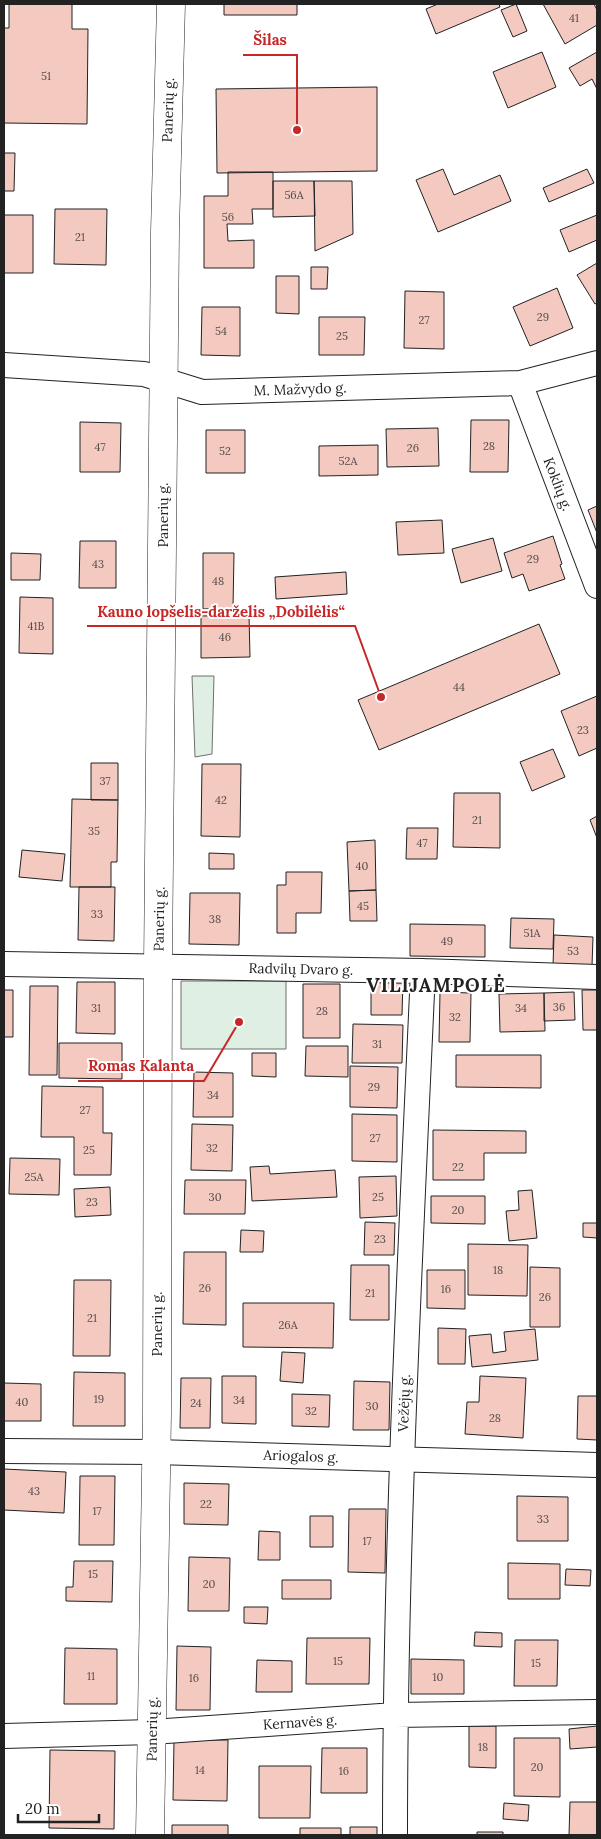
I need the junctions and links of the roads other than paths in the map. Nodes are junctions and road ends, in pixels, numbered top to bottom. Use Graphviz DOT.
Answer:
graph roads {
  1 [pos="171,4"];
  2 [pos="597,363"];
  3 [pos="4,365"];
  4 [pos="164,380"];
  5 [pos="520,382"];
  6 [pos="597,586"];
  7 [pos="4,964"];
  8 [pos="158,966"];
  9 [pos="423,971"];
  10 [pos="597,977"];
  11 [pos="4,1451"];
  12 [pos="156,1452"];
  13 [pos="402,1459"];
  14 [pos="597,1465"];
  15 [pos="597,1712"];
  16 [pos="395,1715"];
  17 [pos="152,1732"];
  18 [pos="4,1736"];
  19 [pos="150,1835"];
  20 [pos="396,1835"];
  1 -- 4 [label="street, Panerių g."];
  2 -- 5 [label="street, M. Mažvydo g."];
  3 -- 4 [label="street, M. Mažvydo g."];
  4 -- 5 [label="street, M. Mažvydo g."];
  4 -- 8 [label="street, Panerių g."];
  5 -- 6 [label="street, Koklių g."];
  7 -- 8 [label="street, Radvilų Dvaro g."];
  8 -- 9 [label="street, Radvilų Dvaro g."];
  8 -- 12 [label="street, Panerių g."];
  9 -- 10 [label="street, Radvilų Dvaro g."];
  9 -- 13 [label="street, Vežėjų g."];
  11 -- 12 [label="street, Ariogalos g."];
  12 -- 13 [label="street, Ariogalos g."];
  12 -- 17 [label="street, Panerių g."];
  13 -- 14 [label="street, Ariogalos g."];
  13 -- 16 [label="street, Vežėjų g."];
  15 -- 16 [label="street, Kernavės g."];
  16 -- 17 [label="street, Kernavės g."];
  16 -- 20 [label="street, Vežėjų g."];
  17 -- 18 [label="street, Kernavės g."];
  17 -- 19 [label="street, Panerių g."];
}
